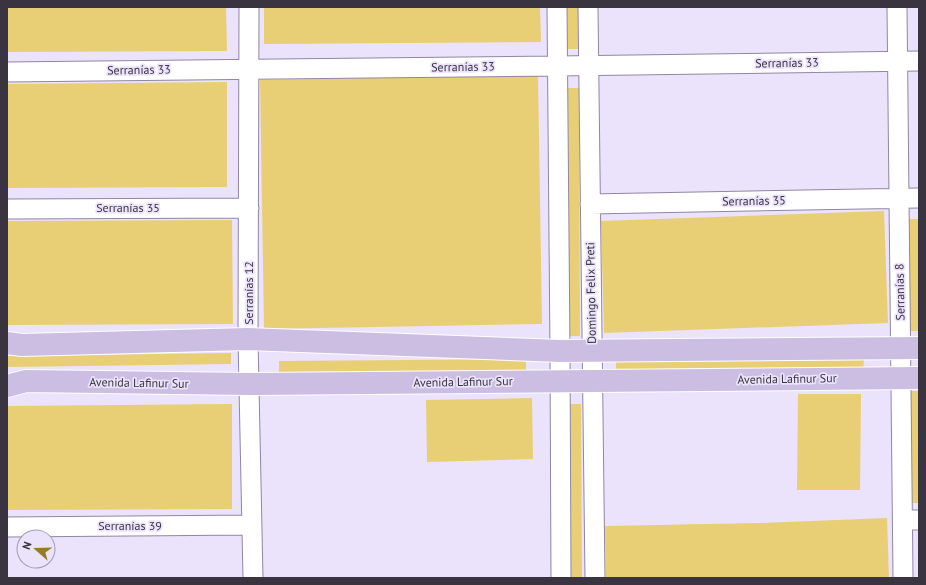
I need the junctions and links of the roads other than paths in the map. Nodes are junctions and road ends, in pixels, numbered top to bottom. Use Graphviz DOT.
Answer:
graph roads {
  1 [pos="249,7"];
  2 [pos="557,7"];
  3 [pos="588,7"];
  4 [pos="896,7"];
  5 [pos="919,61"];
  6 [pos="897,62"];
  7 [pos="588,65"];
  8 [pos="558,66"];
  9 [pos="249,69"];
  10 [pos="7,72"];
  11 [pos="919,198"];
  12 [pos="899,199"];
  13 [pos="590,204"];
  14 [pos="249,208"];
  15 [pos="7,209"];
  16 [pos="248,339"];
  17 [pos="7,342"];
  18 [pos="910,348"];
  19 [pos="560,351"];
  20 [pos="591,351"];
  21 [pos="910,378"];
  22 [pos="560,381"];
  23 [pos="592,381"];
  24 [pos="249,384"];
  25 [pos="7,386"];
  26 [pos="911,520"];
  27 [pos="252,526"];
  28 [pos="7,527"];
  29 [pos="253,578"];
  30 [pos="561,578"];
  31 [pos="595,578"];
  32 [pos="903,578"];
  1 -- 9 [label="street, Serranías 12"];
  2 -- 8 [label="street"];
  3 -- 7 [label="street, Domingo Felix Preti"];
  4 -- 6 [label="street, Serranías 8"];
  5 -- 6 [label="street, Serranías 33"];
  6 -- 7 [label="street, Serranías 33"];
  6 -- 12 [label="street, Serranías 8"];
  7 -- 8 [label="street, Serranías 33"];
  7 -- 13 [label="street, Domingo Felix Preti"];
  8 -- 9 [label="street, Serranías 33"];
  8 -- 19 [label="street"];
  9 -- 10 [label="street, Serranías 33"];
  9 -- 14 [label="street, Serranías 12"];
  11 -- 12 [label="street, Serranías 35"];
  12 -- 13 [label="street, Serranías 35"];
  12 -- 18 [label="street, Serranías 8"];
  13 -- 20 [label="street, Domingo Felix Preti"];
  14 -- 15 [label="street, Serranías 35"];
  14 -- 16 [label="street, Serranías 12"];
  16 -- 17 [label="main road"];
  16 -- 19 [label="main road"];
  16 -- 24 [label="street, Serranías 12"];
  18 -- 20 [label="main road"];
  18 -- 21 [label="street, Serranías 8"];
  19 -- 20 [label="main road"];
  19 -- 22 [label="street"];
  20 -- 23 [label="street, Domingo Felix Preti"];
  21 -- 23 [label="main road, Avenida Lafinur Sur"];
  21 -- 26 [label="street, Serranías 8"];
  22 -- 23 [label="main road, Avenida Lafinur Sur"];
  22 -- 24 [label="main road, Avenida Lafinur Sur"];
  22 -- 30 [label="street"];
  23 -- 31 [label="street, Domingo Felix Preti"];
  24 -- 25 [label="main road, Avenida Lafinur Sur"];
  24 -- 27 [label="street, Serranías 12"];
  26 -- 32 [label="street, Serranías 8"];
  27 -- 28 [label="street, Serranías 39"];
  27 -- 29 [label="street, Serranías 12"];
}
